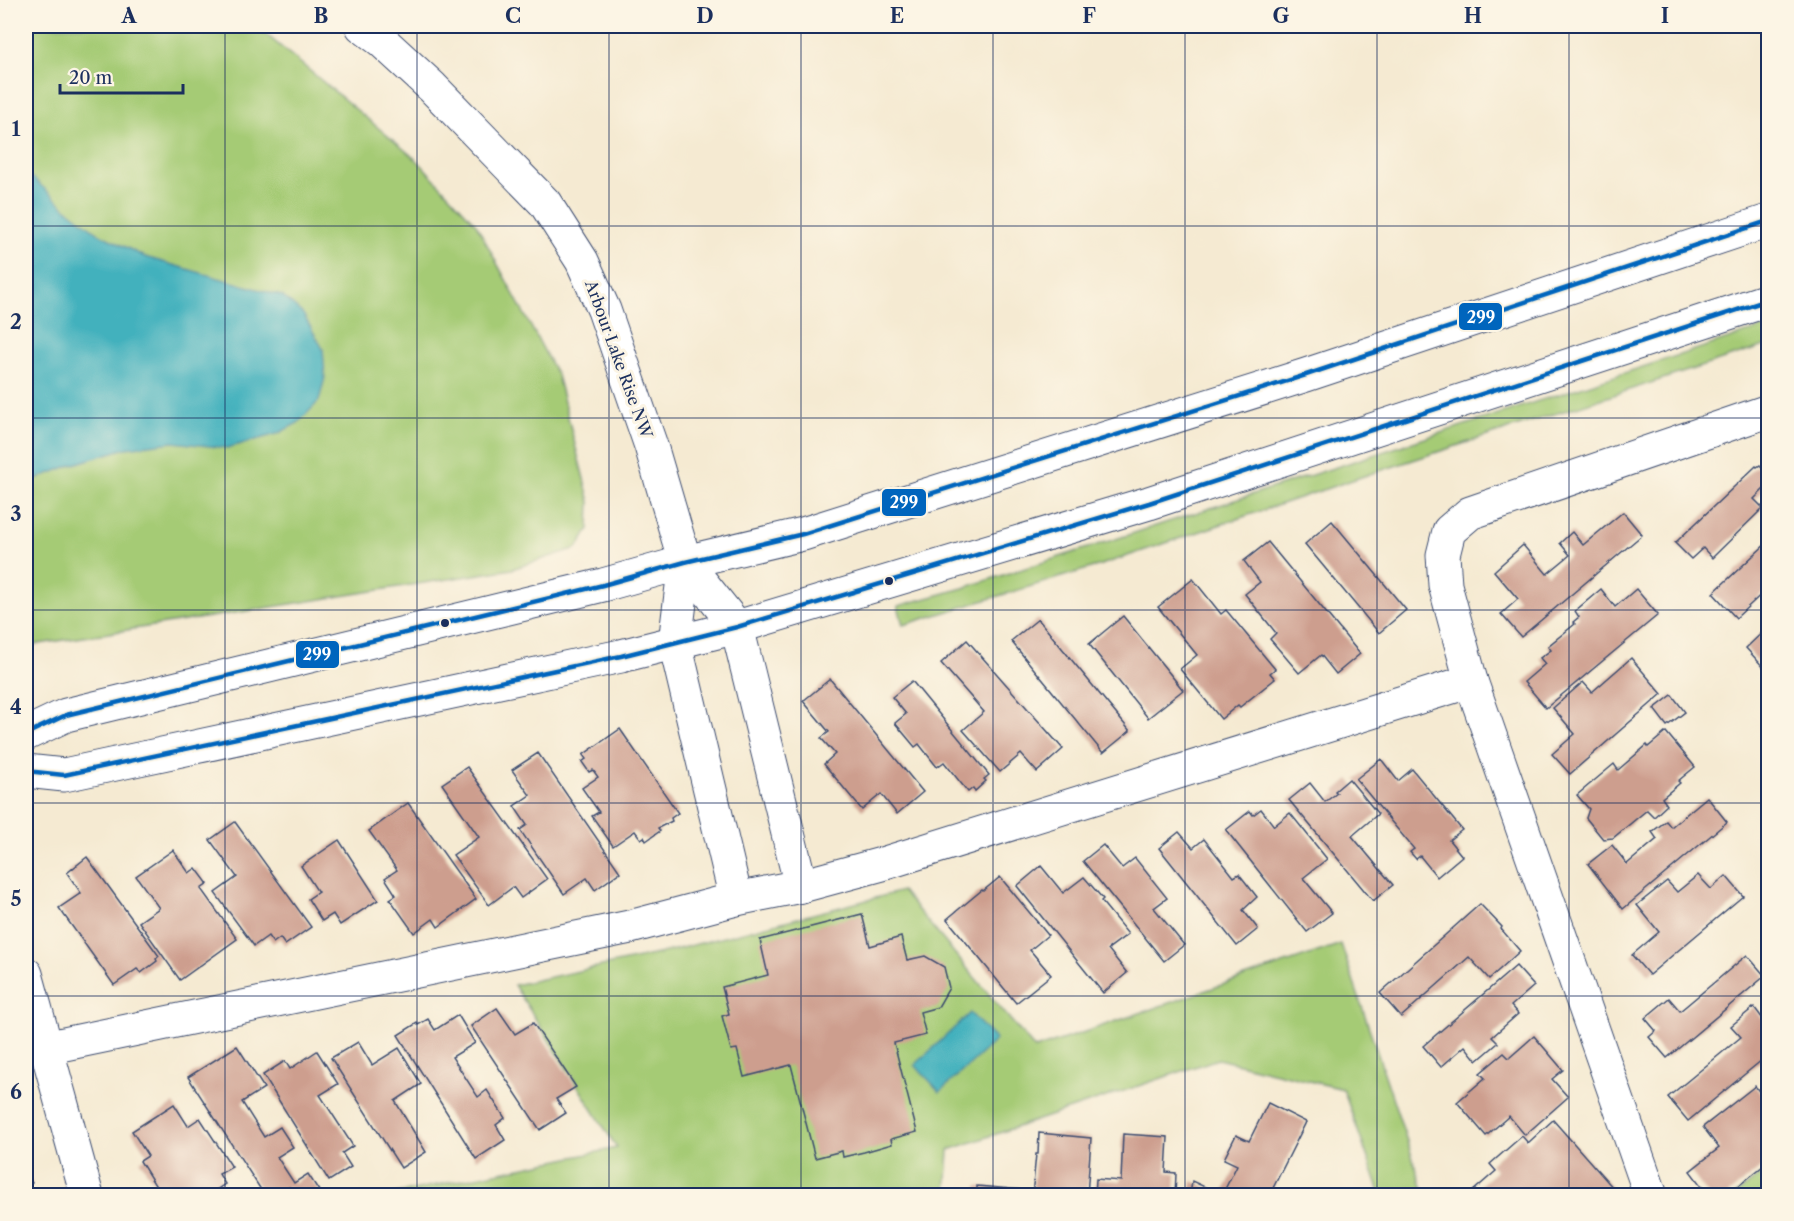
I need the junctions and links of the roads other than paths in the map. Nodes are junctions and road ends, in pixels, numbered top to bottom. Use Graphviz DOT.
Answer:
graph roads {
  1 [pos="381,31"];
  2 [pos="1768,221"];
  3 [pos="1768,300"];
  4 [pos="1768,411"];
  5 [pos="685,562"];
  6 [pos="737,627"];
  7 [pos="675,643"];
  8 [pos="1471,681"];
  9 [pos="26,734"];
  10 [pos="26,771"];
  11 [pos="801,886"];
  12 [pos="736,898"];
  13 [pos="26,974"];
  14 [pos="45,1048"];
  15 [pos="87,1196"];
  16 [pos="1651,1196"];
  1 -- 5 [label="street, Arbour Lake Rise NW"];
  2 -- 5 [label="street"];
  3 -- 6 [label="street"];
  4 -- 8 [label="street"];
  5 -- 6 [label="street"];
  5 -- 7 [label="street"];
  5 -- 9 [label="street"];
  6 -- 7 [label="street"];
  6 -- 11 [label="street"];
  7 -- 10 [label="street"];
  7 -- 12 [label="street"];
  8 -- 11 [label="street"];
  8 -- 16 [label="street"];
  11 -- 12 [label="street"];
  12 -- 14 [label="street"];
  13 -- 14 [label="street"];
  14 -- 15 [label="street"];
}
